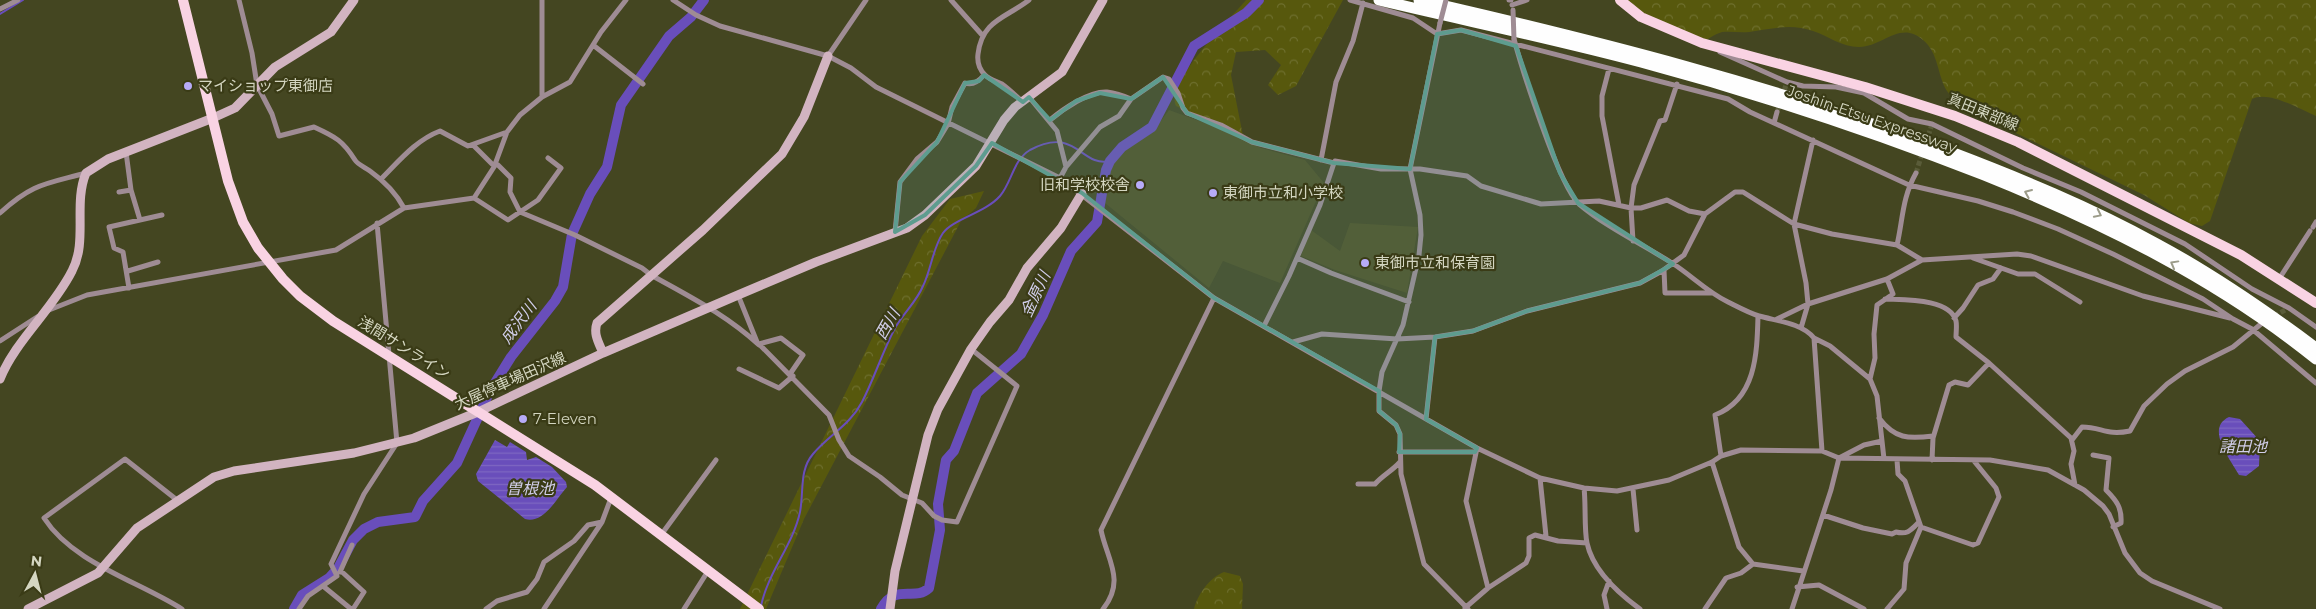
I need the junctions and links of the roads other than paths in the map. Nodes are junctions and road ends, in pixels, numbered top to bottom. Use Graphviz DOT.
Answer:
graph roads {
  1 [pos="183,0"];
  2 [pos="239,0"];
  3 [pos="354,0"];
  4 [pos="542,0"];
  5 [pos="626,0"];
  6 [pos="673,0"];
  7 [pos="866,0"];
  8 [pos="951,0"];
  9 [pos="1029,0"];
  10 [pos="1103,0"];
  11 [pos="1350,0"];
  12 [pos="1379,0"];
  13 [pos="1419,0"];
  14 [pos="1446,0"];
  15 [pos="1527,0"];
  16 [pos="1620,0"];
  17 [pos="15,1"];
  18 [pos="1363,3"];
  19 [pos="1511,3"];
  20 [pos="0,9"];
  21 [pos="1438,34"];
  22 [pos="984,36"];
  23 [pos="1702,42"];
  24 [pos="593,45"];
  25 [pos="1516,46"];
  26 [pos="828,56"];
  27 [pos="1609,69"];
  28 [pos="984,75"];
  29 [pos="641,81"];
  30 [pos="1677,84"];
  31 [pos="257,85"];
  32 [pos="1864,90"];
  33 [pos="542,97"];
  34 [pos="1131,99"];
  35 [pos="1026,100"];
  36 [pos="1777,112"];
  37 [pos="213,118"];
  38 [pos="1050,120"];
  39 [pos="1774,123"];
  40 [pos="948,124"];
  41 [pos="507,132"];
  42 [pos="1813,140"];
  43 [pos="992,143"];
  44 [pos="473,145"];
  45 [pos="126,152"];
  46 [pos="548,158"];
  47 [pos="1321,160"];
  48 [pos="1334,163"];
  49 [pos="495,165"];
  50 [pos="1066,167"];
  51 [pos="1410,169"];
  52 [pos="86,173"];
  53 [pos="1916,173"];
  54 [pos="1060,178"];
  55 [pos="381,179"];
  56 [pos="1909,184"];
  57 [pos="131,190"];
  58 [pos="119,192"];
  59 [pos="1082,193"];
  60 [pos="474,198"];
  61 [pos="1578,203"];
  62 [pos="1619,205"];
  63 [pos="404,208"];
  64 [pos="1631,208"];
  65 [pos="520,212"];
  66 [pos="0,213"];
  67 [pos="1705,214"];
  68 [pos="162,215"];
  69 [pos="140,220"];
  70 [pos="376,223"];
  71 [pos="1794,224"];
  72 [pos="2313,227"];
  73 [pos="895,232"];
  74 [pos="1633,241"];
  75 [pos="1898,245"];
  76 [pos="1973,257"];
  77 [pos="1297,258"];
  78 [pos="1922,260"];
  79 [pos="158,262"];
  80 [pos="268,262"];
  81 [pos="1673,264"];
  82 [pos="2001,268"];
  83 [pos="1664,270"];
  84 [pos="128,271"];
  85 [pos="651,276"];
  86 [pos="1887,279"];
  87 [pos="2279,279"];
  88 [pos="129,288"];
  89 [pos="1711,292"];
  90 [pos="738,295"];
  91 [pos="1214,298"];
  92 [pos="1885,299"];
  93 [pos="1409,302"];
  94 [pos="2080,302"];
  95 [pos="2316,303"];
  96 [pos="1808,304"];
  97 [pos="711,307"];
  98 [pos="48,310"];
  99 [pos="1758,316"];
  100 [pos="1954,318"];
  101 [pos="1777,319"];
  102 [pos="2233,319"];
  103 [pos="2261,324"];
  104 [pos="1264,326"];
  105 [pos="2316,327"];
  106 [pos="1801,328"];
  107 [pos="2252,329"];
  108 [pos="1435,337"];
  109 [pos="1814,338"];
  110 [pos="1397,339"];
  111 [pos="0,341"];
  112 [pos="1293,342"];
  113 [pos="759,344"];
  114 [pos="2316,348"];
  115 [pos="971,349"];
  116 [pos="603,353"];
  117 [pos="389,356"];
  118 [pos="2316,359"];
  119 [pos="1989,363"];
  120 [pos="740,369"];
  121 [pos="792,375"];
  122 [pos="0,376"];
  123 [pos="1870,379"];
  124 [pos="2316,383"];
  125 [pos="1379,391"];
  126 [pos="482,412"];
  127 [pos="1878,417"];
  128 [pos="1426,419"];
  129 [pos="1933,436"];
  130 [pos="2072,440"];
  131 [pos="1882,441"];
  132 [pos="397,443"];
  133 [pos="1476,450"];
  134 [pos="1822,451"];
  135 [pos="1399,452"];
  136 [pos="2093,455"];
  137 [pos="1721,456"];
  138 [pos="1838,458"];
  139 [pos="1884,459"];
  140 [pos="716,460"];
  141 [pos="1898,460"];
  142 [pos="1932,460"];
  143 [pos="1974,461"];
  144 [pos="1400,462"];
  145 [pos="1712,462"];
  146 [pos="1540,478"];
  147 [pos="1358,484"];
  148 [pos="2075,485"];
  149 [pos="1584,488"];
  150 [pos="1633,489"];
  151 [pos="612,497"];
  152 [pos="177,500"];
  153 [pos="914,501"];
  154 [pos="1822,515"];
  155 [pos="602,522"];
  156 [pos="1920,525"];
  157 [pos="2113,527"];
  158 [pos="1637,530"];
  159 [pos="661,535"];
  160 [pos="1546,536"];
  161 [pos="1587,543"];
  162 [pos="352,545"];
  163 [pos="1753,564"];
  164 [pos="104,567"];
  165 [pos="341,571"];
  166 [pos="708,571"];
  167 [pos="1803,571"];
  168 [pos="336,575"];
  169 [pos="1609,582"];
  170 [pos="324,586"];
  171 [pos="1798,587"];
  172 [pos="1488,588"];
  173 [pos="891,601"];
  174 [pos="1466,608"];
  175 [pos="28,609"];
  176 [pos="182,609"];
  177 [pos="299,609"];
  178 [pos="352,609"];
  179 [pos="486,609"];
  180 [pos="544,609"];
  181 [pos="684,609"];
  182 [pos="759,609"];
  183 [pos="1103,609"];
  184 [pos="1607,609"];
  185 [pos="1640,609"];
  186 [pos="1706,609"];
  187 [pos="1792,609"];
  188 [pos="1864,609"];
  189 [pos="1887,609"];
  190 [pos="2220,609"];
  1 -- 37 [label="main road, 浅間サンライン"];
  2 -- 31 [label="street"];
  3 -- 31 [label="street"];
  4 -- 33 [label="street"];
  5 -- 24 [label="street"];
  6 -- 26 [label="street"];
  7 -- 26 [label="street"];
  8 -- 22 [label="street"];
  9 -- 22 [label="street"];
  10 -- 35 [label="street, 大屋停車場田沢線"];
  11 -- 18 [label="street"];
  118 -- 12 [label="highway, Joshin-Etsu Expressway, one-way"];
  13 -- 114 [label="highway, Joshin-Etsu Expressway, one-way"];
  14 -- 21 [label="street, bridge"];
  15 -- 19 [label="street"];
  16 -- 23 [label="main road, 真田東部線"];
  17 -- 20 [label="street"];
  18 -- 21 [label="street"];
  18 -- 47 [label="street"];
  19 -- 25 [label="street, bridge"];
  21 -- 25 [label="street"];
  21 -- 51 [label="street"];
  22 -- 28 [label="street"];
  23 -- 32 [label="main road, 真田東部線"];
  23 -- 32 [label="street"];
  24 -- 29 [label="street"];
  24 -- 33 [label="street"];
  25 -- 27 [label="street"];
  25 -- 61 [label="street"];
  26 -- 40 [label="street"];
  26 -- 85 [label="street"];
  27 -- 30 [label="street"];
  27 -- 62 [label="street"];
  28 -- 35 [label="street"];
  28 -- 40 [label="street"];
  30 -- 39 [label="street"];
  30 -- 64 [label="street"];
  31 -- 37 [label="street"];
  31 -- 55 [label="street"];
  32 -- 87 [label="main road, 真田東部線"];
  32 -- 105 [label="street"];
  33 -- 41 [label="street"];
  34 -- 38 [label="street"];
  34 -- 47 [label="street"];
  34 -- 50 [label="street"];
  35 -- 38 [label="street"];
  35 -- 43 [label="street, 大屋停車場田沢線"];
  36 -- 39 [label="street"];
  37 -- 45 [label="street"];
  37 -- 80 [label="main road, 浅間サンライン"];
  38 -- 50 [label="street"];
  39 -- 42 [label="street"];
  40 -- 43 [label="street"];
  40 -- 73 [label="street"];
  41 -- 44 [label="street"];
  41 -- 49 [label="street"];
  42 -- 56 [label="street"];
  42 -- 71 [label="street"];
  43 -- 54 [label="street"];
  43 -- 73 [label="street, 大屋停車場田沢線"];
  44 -- 49 [label="street"];
  44 -- 55 [label="street"];
  45 -- 52 [label="street"];
  45 -- 57 [label="street"];
  46 -- 65 [label="street"];
  47 -- 48 [label="street"];
  48 -- 51 [label="street"];
  48 -- 77 [label="street"];
  49 -- 60 [label="street"];
  49 -- 65 [label="street"];
  50 -- 54 [label="street"];
  51 -- 61 [label="street"];
  51 -- 93 [label="street"];
  52 -- 66 [label="street"];
  52 -- 98 [label="street"];
  53 -- 56 [label="street"];
  54 -- 59 [label="street"];
  55 -- 63 [label="street"];
  56 -- 75 [label="street"];
  56 -- 102 [label="street"];
  57 -- 58 [label="street"];
  57 -- 69 [label="street"];
  59 -- 91 [label="street"];
  59 -- 115 [label="street"];
  60 -- 63 [label="street"];
  60 -- 65 [label="street"];
  61 -- 62 [label="street"];
  61 -- 74 [label="street"];
  62 -- 64 [label="street"];
  63 -- 70 [label="street"];
  64 -- 67 [label="street"];
  64 -- 74 [label="street"];
  65 -- 85 [label="street"];
  67 -- 71 [label="street"];
  67 -- 81 [label="street"];
  68 -- 69 [label="street"];
  69 -- 84 [label="street"];
  70 -- 80 [label="street"];
  70 -- 117 [label="street"];
  71 -- 75 [label="street"];
  71 -- 96 [label="street"];
  72 -- 87 [label="street"];
  73 -- 90 [label="street, 大屋停車場田沢線"];
  74 -- 81 [label="street"];
  75 -- 78 [label="street"];
  76 -- 78 [label="street"];
  76 -- 82 [label="street"];
  76 -- 102 [label="street"];
  77 -- 93 [label="street"];
  77 -- 104 [label="street"];
  78 -- 86 [label="street"];
  79 -- 84 [label="street"];
  80 -- 88 [label="street"];
  80 -- 117 [label="main road, 浅間サンライン"];
  81 -- 83 [label="street"];
  81 -- 89 [label="street"];
  82 -- 94 [label="street"];
  82 -- 100 [label="street"];
  83 -- 89 [label="street"];
  83 -- 108 [label="street"];
  84 -- 88 [label="street"];
  85 -- 97 [label="street"];
  85 -- 116 [label="street"];
  86 -- 92 [label="street"];
  86 -- 96 [label="street"];
  87 -- 95 [label="main road, 真田東部線"];
  88 -- 98 [label="street"];
  89 -- 99 [label="street"];
  90 -- 97 [label="street, 大屋停車場田沢線"];
  90 -- 113 [label="street"];
  91 -- 104 [label="street"];
  91 -- 183 [label="street"];
  92 -- 100 [label="street"];
  92 -- 123 [label="street"];
  93 -- 110 [label="street"];
  96 -- 101 [label="street"];
  96 -- 106 [label="street"];
  97 -- 113 [label="street"];
  97 -- 116 [label="street, 大屋停車場田沢線"];
  98 -- 111 [label="street"];
  98 -- 122 [label="street"];
  99 -- 101 [label="street"];
  99 -- 137 [label="street"];
  100 -- 119 [label="street"];
  101 -- 106 [label="street"];
  102 -- 107 [label="street"];
  103 -- 107 [label="street"];
  104 -- 112 [label="street"];
  106 -- 109 [label="street"];
  107 -- 124 [label="street"];
  107 -- 130 [label="street"];
  108 -- 110 [label="street"];
  108 -- 128 [label="street"];
  109 -- 123 [label="street"];
  109 -- 134 [label="street"];
  110 -- 112 [label="street"];
  110 -- 125 [label="street"];
  112 -- 125 [label="street"];
  113 -- 121 [label="street"];
  113 -- 121 [label="street"];
  115 -- 153 [label="street"];
  115 -- 153 [label="street"];
  116 -- 126 [label="street, 大屋停車場田沢線"];
  117 -- 126 [label="main road, 浅間サンライン"];
  117 -- 132 [label="street"];
  119 -- 129 [label="street"];
  119 -- 130 [label="street"];
  120 -- 121 [label="street"];
  121 -- 153 [label="street"];
  123 -- 127 [label="street"];
  125 -- 128 [label="street"];
  125 -- 135 [label="street"];
  126 -- 132 [label="street, 大屋停車場田沢線"];
  126 -- 151 [label="main road, 浅間サンライン"];
  127 -- 129 [label="street"];
  127 -- 131 [label="street"];
  128 -- 133 [label="street"];
  129 -- 142 [label="street"];
  130 -- 148 [label="street"];
  131 -- 138 [label="street"];
  131 -- 139 [label="street"];
  132 -- 152 [label="street, 大屋停車場田沢線"];
  132 -- 168 [label="street"];
  133 -- 135 [label="street"];
  133 -- 146 [label="street"];
  133 -- 172 [label="street"];
  134 -- 137 [label="street"];
  134 -- 138 [label="street"];
  135 -- 144 [label="street"];
  136 -- 157 [label="street"];
  137 -- 145 [label="street"];
  138 -- 139 [label="street"];
  138 -- 154 [label="street"];
  139 -- 141 [label="street"];
  140 -- 159 [label="street"];
  141 -- 142 [label="street"];
  141 -- 156 [label="street"];
  142 -- 143 [label="street"];
  143 -- 148 [label="street"];
  143 -- 156 [label="street"];
  144 -- 147 [label="street"];
  144 -- 174 [label="street"];
  145 -- 150 [label="street"];
  145 -- 163 [label="street"];
  146 -- 149 [label="street"];
  146 -- 160 [label="street"];
  148 -- 157 [label="street"];
  149 -- 150 [label="street"];
  149 -- 161 [label="street"];
  150 -- 158 [label="street"];
  151 -- 155 [label="street"];
  151 -- 159 [label="main road, 浅間サンライン"];
  152 -- 164 [label="street, 大屋停車場田沢線"];
  152 -- 164 [label="street"];
  153 -- 173 [label="street"];
  154 -- 156 [label="street"];
  154 -- 167 [label="street"];
  155 -- 179 [label="street"];
  155 -- 180 [label="street"];
  156 -- 189 [label="street"];
  157 -- 190 [label="street"];
  159 -- 166 [label="main road, 浅間サンライン"];
  160 -- 161 [label="street"];
  160 -- 172 [label="street"];
  161 -- 169 [label="street"];
  162 -- 165 [label="street"];
  163 -- 167 [label="street"];
  163 -- 186 [label="street"];
  164 -- 175 [label="street, 大屋停車場田沢線"];
  164 -- 176 [label="street"];
  165 -- 168 [label="street"];
  165 -- 178 [label="street"];
  166 -- 181 [label="street"];
  166 -- 182 [label="main road, 浅間サンライン"];
  167 -- 171 [label="street"];
  168 -- 170 [label="street"];
  169 -- 184 [label="street"];
  169 -- 185 [label="street"];
  170 -- 177 [label="street"];
  170 -- 178 [label="street"];
  171 -- 187 [label="street"];
  171 -- 188 [label="street"];
  172 -- 174 [label="street"];
}
